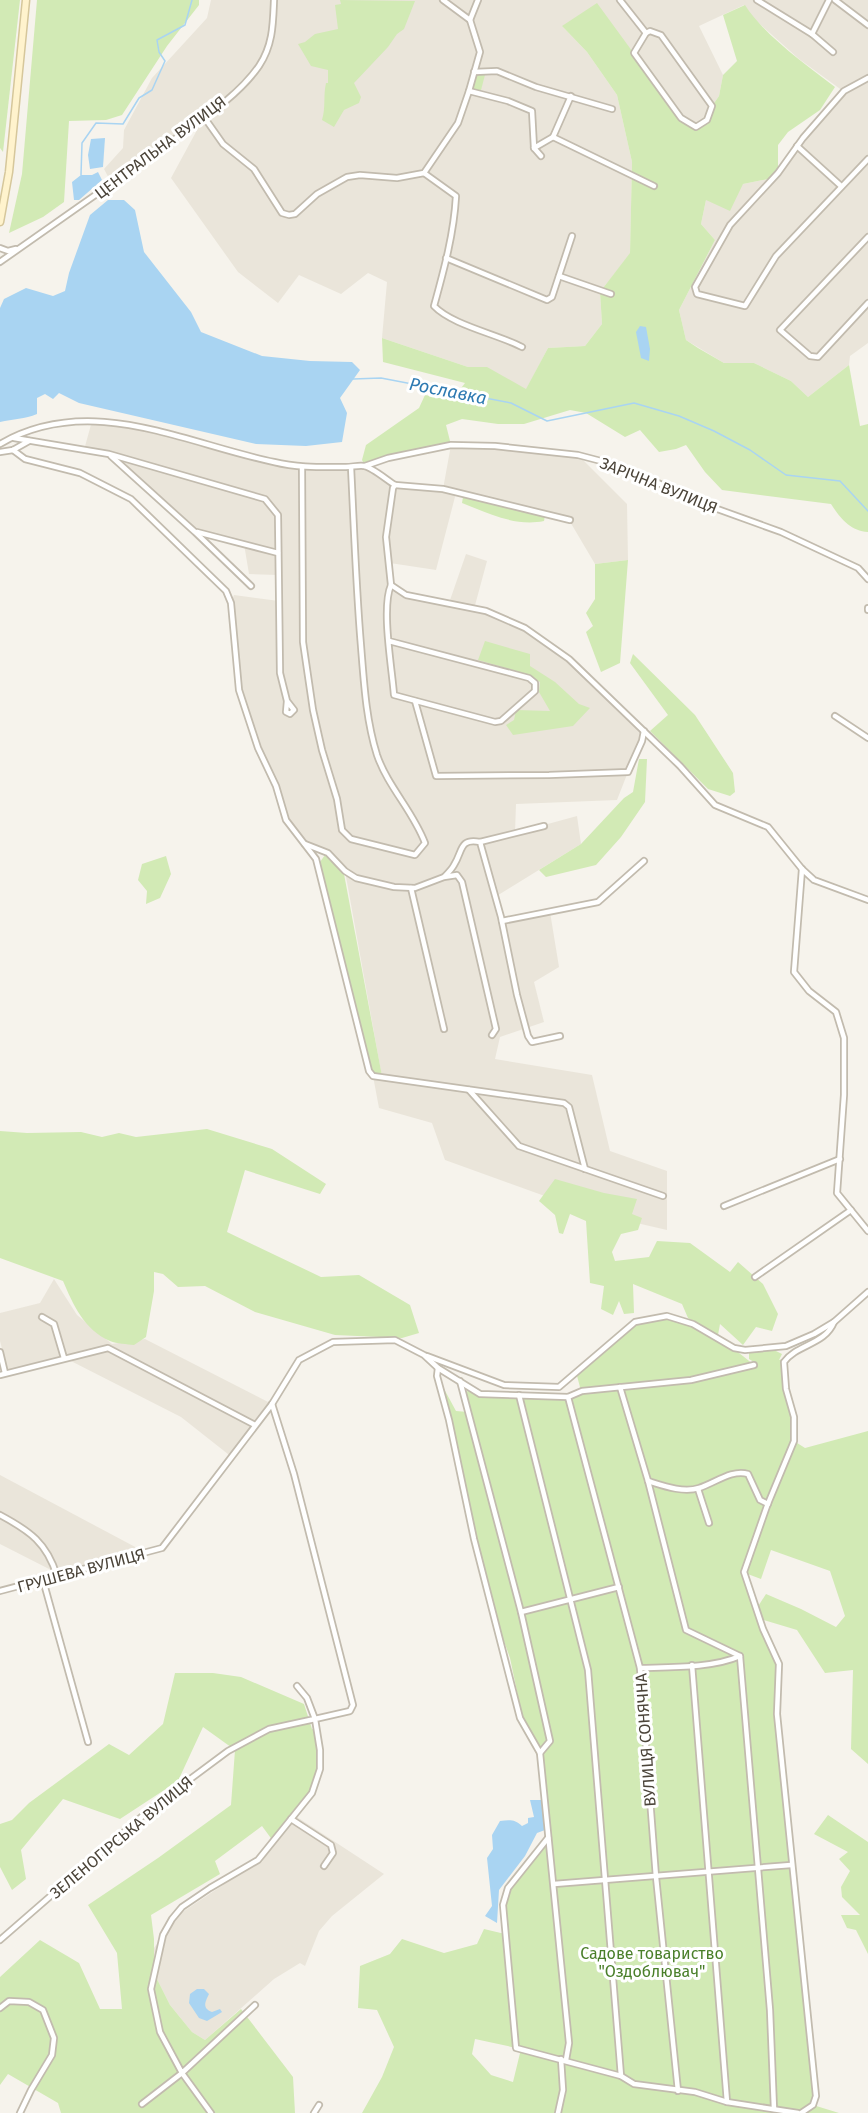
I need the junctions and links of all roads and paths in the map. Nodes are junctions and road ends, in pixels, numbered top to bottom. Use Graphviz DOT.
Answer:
graph roads {
  1 [pos="26,0"];
  2 [pos="274,0"];
  3 [pos="443,0"];
  4 [pos="478,0"];
  5 [pos="620,0"];
  6 [pos="757,0"];
  7 [pos="829,0"];
  8 [pos="835,0"];
  9 [pos="470,20"];
  10 [pos="868,25"];
  11 [pos="646,33"];
  12 [pos="812,34"];
  13 [pos="833,52"];
  14 [pos="474,72"];
  15 [pos="868,78"];
  16 [pos="469,91"];
  17 [pos="571,96"];
  18 [pos="612,109"];
  19 [pos="204,117"];
  20 [pos="553,137"];
  21 [pos="797,146"];
  22 [pos="534,148"];
  23 [pos="541,156"];
  24 [pos="868,159"];
  25 [pos="424,173"];
  26 [pos="654,186"];
  27 [pos="841,186"];
  28 [pos="0,222"];
  29 [pos="572,236"];
  30 [pos="868,237"];
  31 [pos="0,248"];
  32 [pos="19,249"];
  33 [pos="446,258"];
  34 [pos="0,262"];
  35 [pos="559,276"];
  36 [pos="611,294"];
  37 [pos="868,303"];
  38 [pos="522,347"];
  39 [pos="12,438"];
  40 [pos="29,441"];
  41 [pos="0,444"];
  42 [pos="13,450"];
  43 [pos="0,452"];
  44 [pos="109,454"];
  45 [pos="365,466"];
  46 [pos="302,467"];
  47 [pos="351,467"];
  48 [pos="395,485"];
  49 [pos="570,520"];
  50 [pos="195,532"];
  51 [pos="278,553"];
  52 [pos="868,579"];
  53 [pos="391,585"];
  54 [pos="251,586"];
  55 [pos="389,641"];
  56 [pos="287,701"];
  57 [pos="415,701"];
  58 [pos="835,716"];
  59 [pos="644,731"];
  60 [pos="868,738"];
  61 [pos="544,826"];
  62 [pos="480,842"];
  63 [pos="305,844"];
  64 [pos="644,861"];
  65 [pos="802,869"];
  66 [pos="444,877"];
  67 [pos="411,888"];
  68 [pos="868,900"];
  69 [pos="502,921"];
  70 [pos="444,1029"];
  71 [pos="492,1035"];
  72 [pos="560,1036"];
  73 [pos="469,1090"];
  74 [pos="840,1159"];
  75 [pos="585,1169"];
  76 [pos="663,1196"];
  77 [pos="724,1206"];
  78 [pos="851,1210"];
  79 [pos="868,1231"];
  80 [pos="755,1277"];
  81 [pos="868,1292"];
  82 [pos="42,1317"];
  83 [pos="834,1322"];
  84 [pos="0,1352"];
  85 [pos="424,1355"];
  86 [pos="64,1358"];
  87 [pos="754,1365"];
  88 [pos="438,1368"];
  89 [pos="2,1374"];
  90 [pos="460,1382"];
  91 [pos="620,1386"];
  92 [pos="519,1395"];
  93 [pos="568,1397"];
  94 [pos="272,1404"];
  95 [pos="255,1425"];
  96 [pos="648,1481"];
  97 [pos="698,1489"];
  98 [pos="768,1504"];
  99 [pos="0,1515"];
  100 [pos="709,1523"];
  101 [pos="57,1576"];
  102 [pos="43,1580"];
  103 [pos="619,1587"];
  104 [pos="0,1591"];
  105 [pos="570,1599"];
  106 [pos="520,1612"];
  107 [pos="740,1656"];
  108 [pos="692,1665"];
  109 [pos="640,1668"];
  110 [pos="297,1686"];
  111 [pos="315,1719"];
  112 [pos="88,1742"];
  113 [pos="540,1753"];
  114 [pos="291,1819"];
  115 [pos="549,1837"];
  116 [pos="791,1864"];
  117 [pos="324,1866"];
  118 [pos="759,1869"];
  119 [pos="708,1872"];
  120 [pos="656,1877"];
  121 [pos="605,1880"];
  122 [pos="554,1884"];
  123 [pos="0,1940"];
  124 [pos="255,2005"];
  125 [pos="0,2008"];
  126 [pos="563,2060"];
  127 [pos="182,2073"];
  128 [pos="621,2076"];
  129 [pos="678,2091"];
  130 [pos="727,2102"];
  131 [pos="142,2104"];
  132 [pos="319,2105"];
  133 [pos="774,2109"];
  134 [pos="20,2113"];
  135 [pos="211,2113"];
  136 [pos="314,2113"];
  137 [pos="558,2113"];
  138 [pos="799,2113"];
  1 -- 28 [label="main road"];
  2 -- 19 [label="street, ЦЕНТРАЛЬНА ВУЛИЦЯ"];
  3 -- 9 [label="street"];
  4 -- 9 [label="street"];
  5 -- 11 [label="street"];
  6 -- 12 [label="street"];
  7 -- 12 [label="street"];
  8 -- 10 [label="street"];
  9 -- 14 [label="street"];
  11 -- 11 [label="street"];
  12 -- 13 [label="street"];
  14 -- 16 [label="street"];
  14 -- 17 [label="street"];
  15 -- 21 [label="street"];
  16 -- 22 [label="street"];
  16 -- 25 [label="street"];
  17 -- 18 [label="street"];
  17 -- 20 [label="street"];
  19 -- 25 [label="street"];
  19 -- 32 [label="street, ЦЕНТРАЛЬНА ВУЛИЦЯ"];
  20 -- 22 [label="street"];
  20 -- 26 [label="street"];
  21 -- 27 [label="street"];
  21 -- 27 [label="street"];
  22 -- 23 [label="street"];
  24 -- 27 [label="street"];
  25 -- 33 [label="street"];
  29 -- 35 [label="street"];
  30 -- 37 [label="street"];
  31 -- 32 [label="street"];
  32 -- 34 [label="street, ЦЕНТРАЛЬНА ВУЛИЦЯ"];
  33 -- 35 [label="street"];
  33 -- 38 [label="street"];
  35 -- 36 [label="street"];
  39 -- 40 [label="street"];
  39 -- 41 [label="street, ЗАРІЧНА ВУЛИЦЯ"];
  39 -- 46 [label="street, ЗАРІЧНА ВУЛИЦЯ"];
  40 -- 42 [label="street"];
  40 -- 44 [label="street"];
  42 -- 43 [label="street"];
  42 -- 63 [label="street"];
  44 -- 50 [label="street"];
  44 -- 51 [label="street"];
  45 -- 47 [label="street, ЗАРІЧНА ВУЛИЦЯ"];
  45 -- 48 [label="street"];
  45 -- 52 [label="street, ЗАРІЧНА ВУЛИЦЯ"];
  46 -- 47 [label="street, ЗАРІЧНА ВУЛИЦЯ"];
  46 -- 47 [label="street"];
  48 -- 49 [label="street"];
  48 -- 53 [label="street"];
  50 -- 51 [label="street"];
  50 -- 54 [label="street"];
  51 -- 56 [label="street"];
  53 -- 55 [label="street"];
  53 -- 59 [label="street"];
  55 -- 57 [label="street"];
  55 -- 57 [label="street"];
  57 -- 59 [label="street"];
  58 -- 60 [label="street"];
  59 -- 65 [label="street"];
  61 -- 62 [label="street"];
  62 -- 66 [label="street"];
  62 -- 69 [label="street"];
  63 -- 67 [label="street"];
  63 -- 73 [label="street"];
  64 -- 69 [label="street"];
  65 -- 68 [label="street"];
  65 -- 74 [label="street"];
  66 -- 67 [label="street"];
  66 -- 71 [label="street"];
  67 -- 70 [label="street"];
  69 -- 72 [label="street"];
  73 -- 75 [label="street"];
  73 -- 75 [label="street"];
  74 -- 77 [label="street"];
  74 -- 78 [label="street"];
  75 -- 76 [label="street"];
  78 -- 79 [label="street"];
  78 -- 80 [label="street"];
  81 -- 83 [label="street"];
  82 -- 86 [label="street"];
  83 -- 85 [label="street"];
  83 -- 98 [label="street"];
  84 -- 89 [label="street"];
  85 -- 88 [label="street"];
  85 -- 94 [label="street"];
  86 -- 89 [label="street"];
  86 -- 95 [label="street"];
  87 -- 91 [label="street"];
  88 -- 90 [label="street"];
  88 -- 113 [label="street"];
  90 -- 92 [label="street"];
  90 -- 106 [label="street"];
  91 -- 93 [label="street"];
  91 -- 96 [label="street"];
  92 -- 93 [label="street"];
  92 -- 105 [label="street"];
  93 -- 103 [label="street, ВУЛИЦЯ СОНЯЧНА"];
  94 -- 95 [label="street"];
  94 -- 111 [label="street, ЗЕЛЕНОГІРСЬКА ВУЛИЦЯ"];
  95 -- 101 [label="street, ГРУШЕВА ВУЛИЦЯ"];
  96 -- 97 [label="street"];
  96 -- 107 [label="street"];
  97 -- 98 [label="street"];
  97 -- 100 [label="street"];
  98 -- 116 [label="street"];
  99 -- 101 [label="street"];
  101 -- 102 [label="street, ГРУШЕВА ВУЛИЦЯ"];
  102 -- 104 [label="street, ГРУШЕВА ВУЛИЦЯ"];
  102 -- 112 [label="street"];
  103 -- 105 [label="street"];
  103 -- 109 [label="street, ВУЛИЦЯ СОНЯЧНА"];
  105 -- 106 [label="street"];
  105 -- 121 [label="street"];
  106 -- 113 [label="street"];
  107 -- 108 [label="street"];
  107 -- 118 [label="street"];
  108 -- 109 [label="street"];
  108 -- 119 [label="street"];
  109 -- 120 [label="street, ВУЛИЦЯ СОНЯЧНА"];
  110 -- 111 [label="street"];
  111 -- 114 [label="street"];
  111 -- 123 [label="street, ЗЕЛЕНОГІРСЬКА ВУЛИЦЯ"];
  113 -- 115 [label="street"];
  114 -- 117 [label="street"];
  114 -- 127 [label="street"];
  115 -- 122 [label="street"];
  115 -- 126 [label="street"];
  116 -- 118 [label="street"];
  116 -- 138 [label="street"];
  118 -- 119 [label="street"];
  118 -- 133 [label="street"];
  119 -- 120 [label="street"];
  119 -- 130 [label="street"];
  120 -- 121 [label="street"];
  120 -- 129 [label="street, ВУЛИЦЯ СОНЯЧНА"];
  121 -- 122 [label="street"];
  121 -- 128 [label="street"];
  122 -- 126 [label="street"];
  124 -- 127 [label="street"];
  125 -- 134 [label="street"];
  126 -- 128 [label="street"];
  126 -- 137 [label="street"];
  127 -- 131 [label="street"];
  127 -- 135 [label="street"];
  128 -- 129 [label="street"];
  129 -- 130 [label="street"];
  130 -- 133 [label="street"];
  132 -- 136 [label="street"];
  133 -- 138 [label="street"];
}
